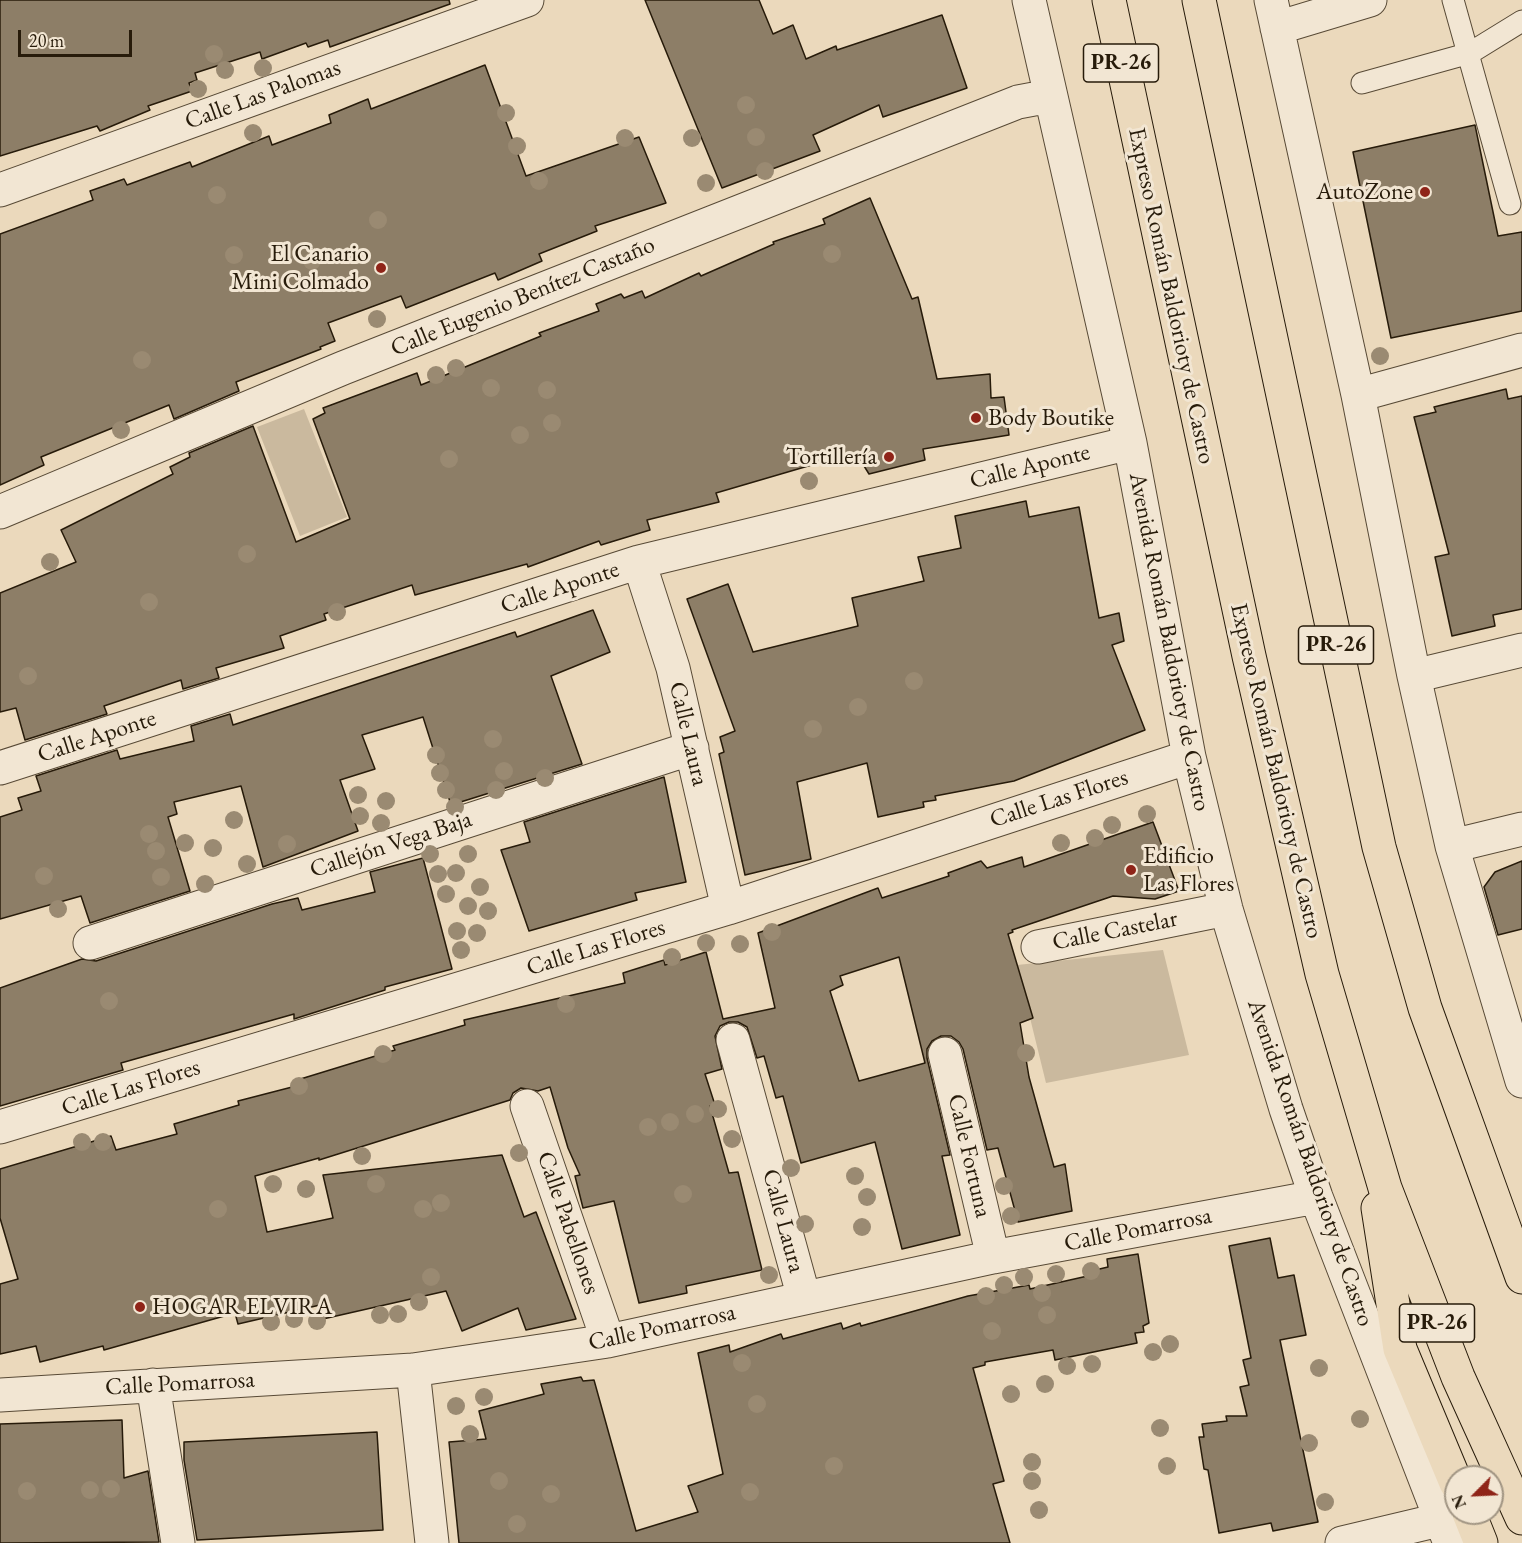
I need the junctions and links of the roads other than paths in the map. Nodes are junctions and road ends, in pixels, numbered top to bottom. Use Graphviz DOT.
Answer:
graph roads {
  1 [pos="1029,0"];
  2 [pos="1093,0"];
  3 [pos="1109,0"];
  4 [pos="1199,0"];
  5 [pos="1370,0"];
  6 [pos="1453,0"];
  7 [pos="516,2"];
  8 [pos="1274,14"];
  9 [pos="1522,21"];
  10 [pos="1470,53"];
  11 [pos="1362,82"];
  12 [pos="1050,96"];
  13 [pos="1134,125"];
  14 [pos="0,190"];
  15 [pos="1510,204"];
  16 [pos="1522,350"];
  17 [pos="1358,395"];
  18 [pos="1130,443"];
  19 [pos="0,512"];
  20 [pos="639,562"];
  21 [pos="1522,650"];
  22 [pos="1414,676"];
  23 [pos="692,748"];
  24 [pos="1190,757"];
  25 [pos="0,768"];
  26 [pos="1522,829"];
  27 [pos="1452,846"];
  28 [pos="728,908"];
  29 [pos="1226,909"];
  30 [pos="90,943"];
  31 [pos="1038,947"];
  32 [pos="733,1040"];
  33 [pos="945,1054"];
  34 [pos="1522,1081"];
  35 [pos="528,1106"];
  36 [pos="1365,1123"];
  37 [pos="0,1127"];
  38 [pos="1316,1197"];
  39 [pos="993,1257"];
  40 [pos="1522,1277"];
  41 [pos="804,1298"];
  42 [pos="608,1341"];
  43 [pos="413,1371"];
  44 [pos="153,1385"];
  45 [pos="0,1395"];
  46 [pos="1448,1465"];
  47 [pos="1444,1503"];
  48 [pos="1522,1518"];
  49 [pos="1453,1525"];
  50 [pos="178,1543"];
  51 [pos="432,1543"];
  52 [pos="1342,1543"];
  53 [pos="1481,1543"];
  1 -- 12 [label="street, Avenida Román Baldorioty de Castro"];
  2 -- 13 [label="highway"];
  3 -- 13 [label="highway, Expreso Román Baldorioty de Castro / PR-26"];
  4 -- 40 [label="highway, PR-26"];
  5 -- 8 [label="street"];
  6 -- 10 [label="lane"];
  7 -- 14 [label="street, Calle Las Palomas"];
  8 -- 17 [label="street"];
  9 -- 10 [label="lane"];
  10 -- 11 [label="lane"];
  10 -- 15 [label="lane"];
  12 -- 18 [label="street, Avenida Román Baldorioty de Castro"];
  12 -- 19 [label="street, Calle Eugenio Benítez Castaño"];
  13 -- 36 [label="highway, Expreso Román Baldorioty de Castro / PR-26"];
  16 -- 17 [label="street"];
  17 -- 22 [label="street"];
  18 -- 20 [label="street, Calle Aponte"];
  18 -- 24 [label="street, Avenida Román Baldorioty de Castro"];
  20 -- 23 [label="street, Calle Laura"];
  20 -- 25 [label="street, Calle Aponte"];
  21 -- 22 [label="street"];
  22 -- 27 [label="street"];
  23 -- 28 [label="street, Calle Laura"];
  23 -- 30 [label="street, Callejón Vega Baja"];
  24 -- 28 [label="street, Calle Las Flores"];
  24 -- 29 [label="street, Avenida Román Baldorioty de Castro"];
  26 -- 27 [label="street"];
  27 -- 34 [label="street"];
  28 -- 37 [label="street, Calle Las Flores"];
  29 -- 31 [label="street, Calle Castelar"];
  29 -- 38 [label="street, Avenida Román Baldorioty de Castro"];
  32 -- 41 [label="street, Calle Laura"];
  33 -- 39 [label="street, Calle Fortuna"];
  35 -- 42 [label="street, Calle Pabellones"];
  36 -- 46 [label="highway"];
  36 -- 48 [label="highway, Expreso Román Baldorioty de Castro / PR-26"];
  38 -- 39 [label="street, Calle Pomarrosa"];
  38 -- 47 [label="street, Avenida Román Baldorioty de Castro"];
  39 -- 41 [label="street, Calle Pomarrosa"];
  41 -- 42 [label="street, Calle Pomarrosa"];
  42 -- 43 [label="street, Calle Pomarrosa"];
  43 -- 44 [label="street, Calle Pomarrosa"];
  43 -- 51 [label="street"];
  44 -- 45 [label="street, Calle Pomarrosa"];
  44 -- 50 [label="street"];
  49 -- 52 [label="street"];
  49 -- 53 [label="highway"];
}
